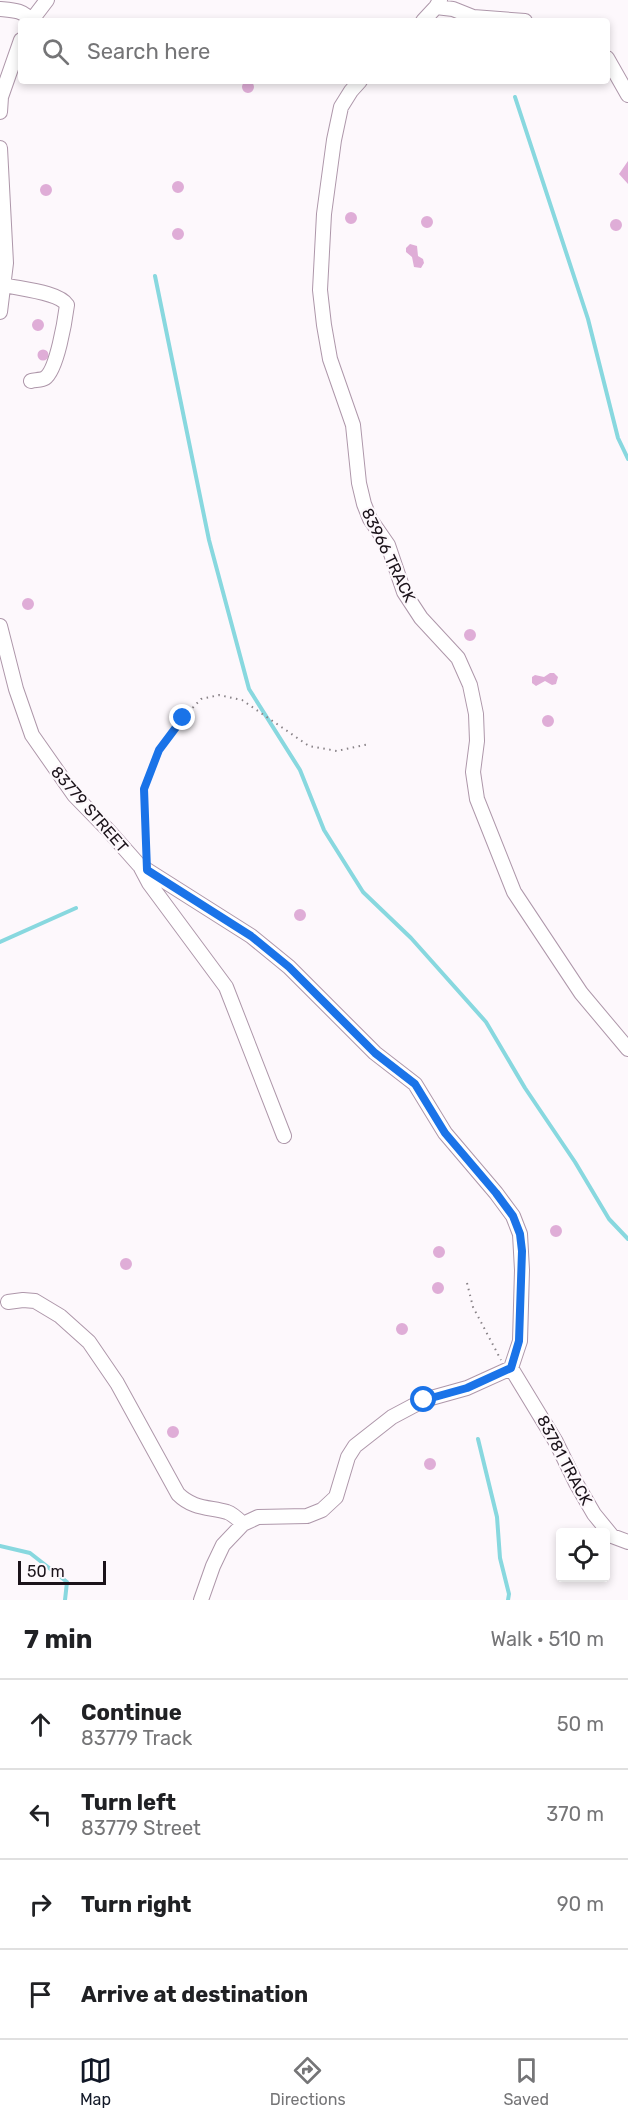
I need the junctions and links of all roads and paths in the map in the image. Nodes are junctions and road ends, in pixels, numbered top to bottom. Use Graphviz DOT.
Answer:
graph roads {
  1 [pos="47,0"];
  2 [pos="438,4"];
  3 [pos="0,9"];
  4 [pos="28,18"];
  5 [pos="32,18"];
  6 [pos="426,18"];
  7 [pos="486,18"];
  8 [pos="18,49"];
  9 [pos="610,63"];
  10 [pos="357,84"];
  11 [pos="628,95"];
  12 [pos="0,112"];
  13 [pos="0,148"];
  14 [pos="4,285"];
  15 [pos="0,312"];
  16 [pos="32,381"];
  17 [pos="0,626"];
  18 [pos="369,744"];
  19 [pos="143,867"];
  20 [pos="612,1028"];
  21 [pos="628,1032"];
  22 [pos="628,1048"];
  23 [pos="284,1136"];
  24 [pos="467,1283"];
  25 [pos="8,1302"];
  26 [pos="509,1369"];
  27 [pos="243,1524"];
  28 [pos="628,1542"];
  29 [pos="201,1600"];
  1 -- 5 [label="street"];
  2 -- 6 [label="street"];
  2 -- 7 [label="street"];
  3 -- 4 [label="street"];
  8 -- 12 [label="street"];
  9 -- 11 [label="street"];
  10 -- 20 [label="street, 83966 TRACK"];
  13 -- 14 [label="street"];
  14 -- 15 [label="street"];
  14 -- 16 [label="street"];
  17 -- 19 [label="street, 83779 STREET"];
  18 -- 19 [label="path"];
  19 -- 23 [label="street"];
  19 -- 26 [label="street, 83779 STREET"];
  20 -- 21 [label="street"];
  20 -- 22 [label="street, 83966 TRACK"];
  24 -- 26 [label="path"];
  25 -- 27 [label="street"];
  26 -- 27 [label="street"];
  26 -- 28 [label="street, 83781 TRACK"];
  27 -- 29 [label="street"];
}
